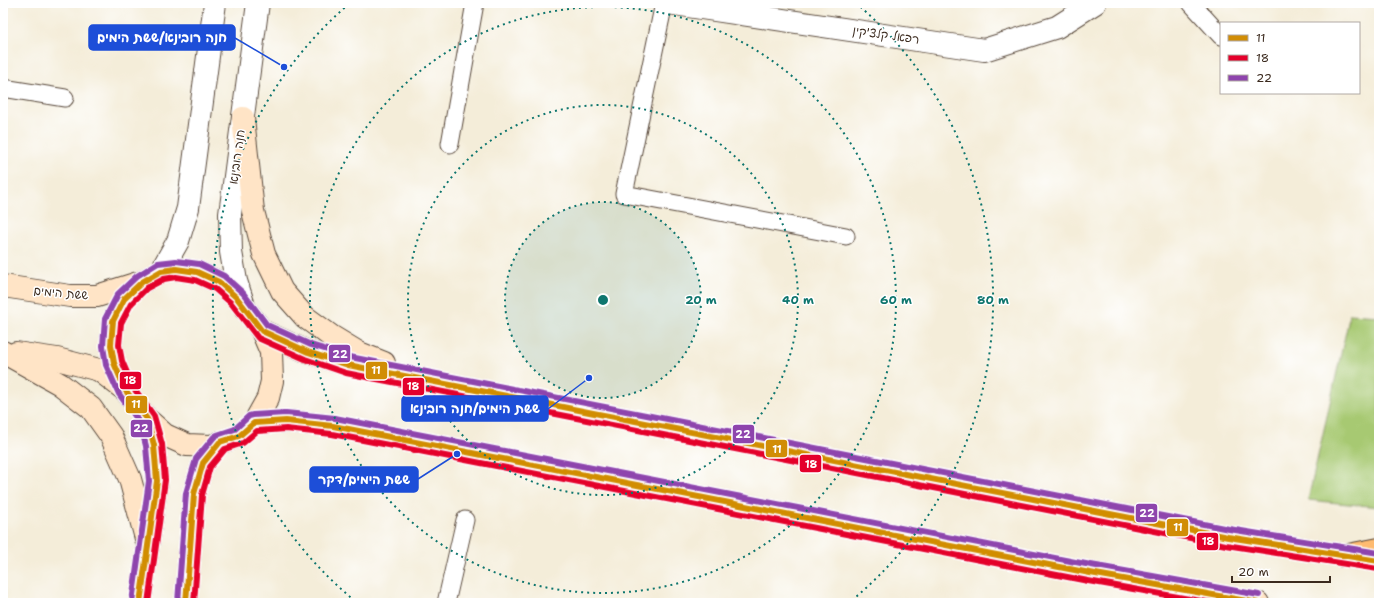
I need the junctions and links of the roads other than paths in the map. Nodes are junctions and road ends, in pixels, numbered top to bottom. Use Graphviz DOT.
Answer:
graph roads {
  1 [pos="215,3"];
  2 [pos="258,3"];
  3 [pos="475,3"];
  4 [pos="664,3"];
  5 [pos="668,3"];
  6 [pos="1095,3"];
  7 [pos="1191,3"];
  8 [pos="1220,35"];
  9 [pos="3,88"];
  10 [pos="65,98"];
  11 [pos="243,118"];
  12 [pos="450,144"];
  13 [pos="846,236"];
  14 [pos="160,271"];
  15 [pos="142,282"];
  16 [pos="3,286"];
  17 [pos="246,309"];
  18 [pos="262,331"];
  19 [pos="3,352"];
  20 [pos="433,382"];
  21 [pos="126,391"];
  22 [pos="147,419"];
  23 [pos="254,423"];
  24 [pos="220,442"];
  25 [pos="465,520"];
  26 [pos="148,546"];
  27 [pos="1379,549"];
  28 [pos="1343,556"];
  29 [pos="1379,561"];
  30 [pos="140,603"];
  31 [pos="186,603"];
  32 [pos="446,603"];
  33 [pos="1258,603"];
  1 -- 14 [label="street"];
  2 -- 11 [label="street, חנה רובינא"];
  3 -- 12 [label="lane"];
  4 -- 13 [label="lane"];
  5 -- 6 [label="street, רפאל קלצ'קין"];
  7 -- 8 [label="lane"];
  9 -- 10 [label="lane"];
  11 -- 17 [label="street, חנה רובינא"];
  11 -- 20 [label="main road"];
  14 -- 15 [label="main road"];
  14 -- 17 [label="main road"];
  15 -- 16 [label="main road, ששת הימים"];
  15 -- 21 [label="main road"];
  17 -- 18 [label="main road"];
  18 -- 20 [label="main road"];
  18 -- 23 [label="main road"];
  19 -- 21 [label="main road"];
  19 -- 26 [label="main road"];
  20 -- 28 [label="main road"];
  21 -- 22 [label="main road"];
  22 -- 24 [label="main road"];
  22 -- 26 [label="street"];
  23 -- 24 [label="main road"];
  23 -- 33 [label="main road"];
  24 -- 31 [label="street"];
  25 -- 32 [label="lane"];
  26 -- 30 [label="street"];
  27 -- 28 [label="main road"];
  28 -- 29 [label="main road"];
}
